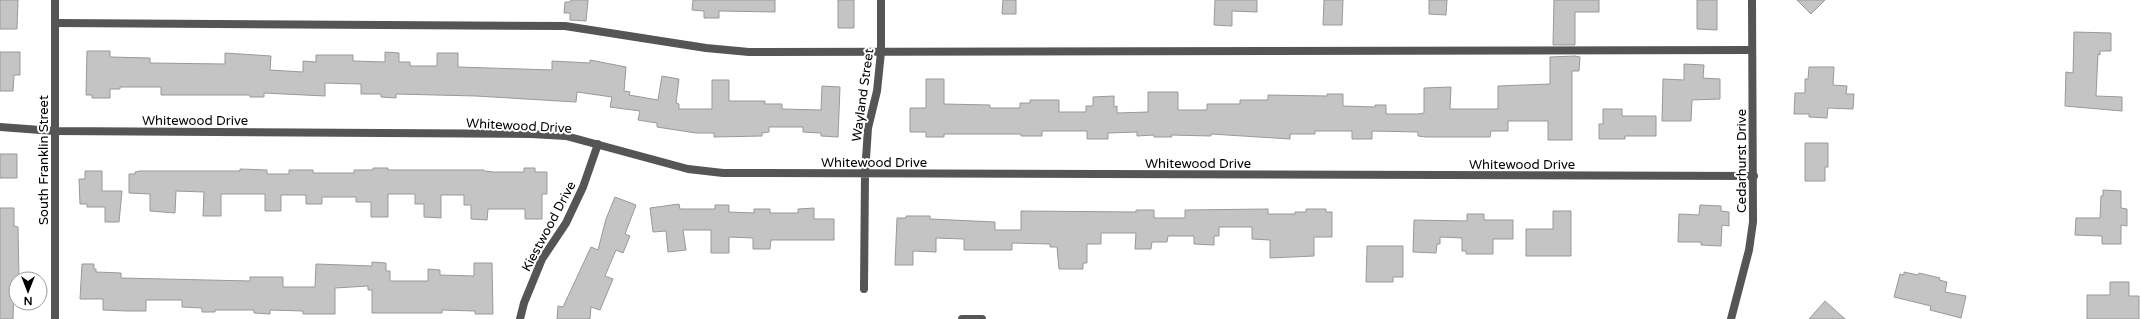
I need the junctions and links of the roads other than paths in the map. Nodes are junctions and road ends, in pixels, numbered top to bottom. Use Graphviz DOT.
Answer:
graph roads {
  1 [pos="55,0"];
  2 [pos="881,0"];
  3 [pos="1752,0"];
  4 [pos="55,23"];
  5 [pos="1752,50"];
  6 [pos="881,52"];
  7 [pos="0,127"];
  8 [pos="54,131"];
  9 [pos="598,144"];
  10 [pos="865,174"];
  11 [pos="1754,176"];
  12 [pos="864,289"];
  13 [pos="55,319"];
  14 [pos="520,319"];
  15 [pos="962,319"];
  16 [pos="982,319"];
  17 [pos="1730,319"];
  1 -- 4 [label="street, South Franklin Street"];
  2 -- 6 [label="street, Wayland Street"];
  3 -- 5 [label="street, Cedarhurst Drive"];
  4 -- 6 [label="street"];
  4 -- 8 [label="street, South Franklin Street"];
  5 -- 6 [label="street"];
  5 -- 11 [label="street, Cedarhurst Drive"];
  6 -- 10 [label="street, Wayland Street"];
  7 -- 8 [label="street, Whitewood Drive"];
  8 -- 9 [label="street, Whitewood Drive"];
  8 -- 13 [label="street, South Franklin Street"];
  9 -- 10 [label="street, Whitewood Drive"];
  9 -- 14 [label="street, Kiestwood Drive"];
  10 -- 11 [label="street, Whitewood Drive"];
  10 -- 12 [label="street, Wayland Street"];
  11 -- 17 [label="street, Cedarhurst Drive"];
  15 -- 16 [label="street"];
}
